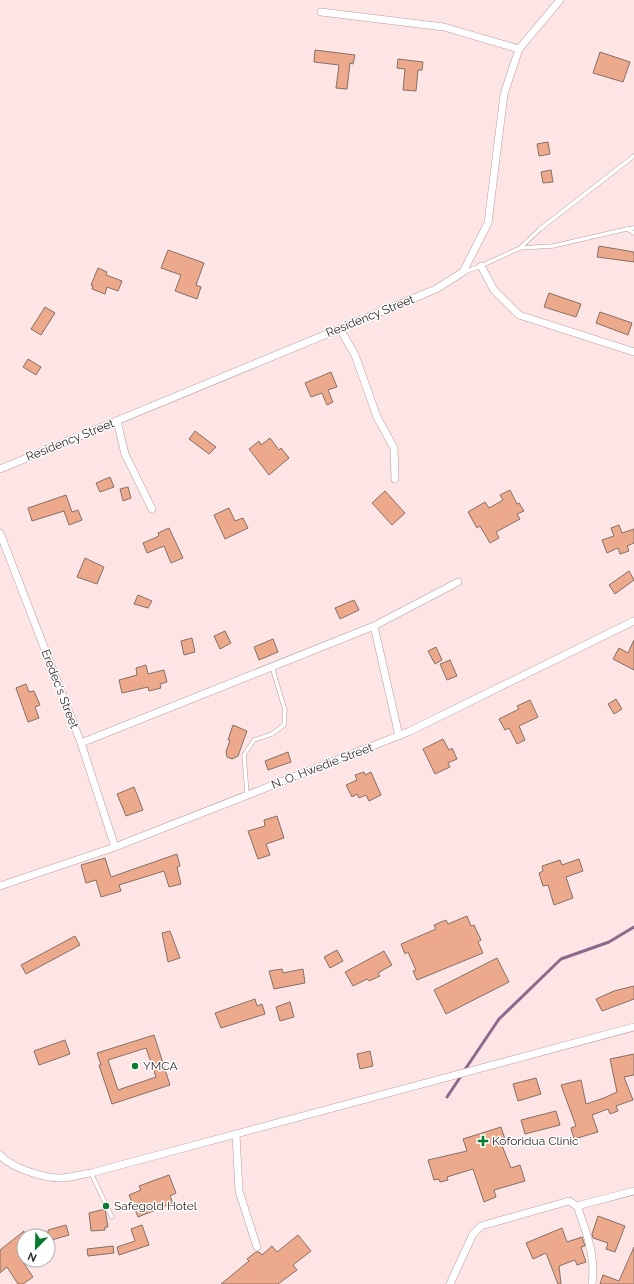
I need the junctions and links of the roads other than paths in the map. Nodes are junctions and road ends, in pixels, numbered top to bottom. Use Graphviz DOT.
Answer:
graph roads {
  1 [pos="560,0"];
  2 [pos="321,12"];
  3 [pos="519,49"];
  4 [pos="634,156"];
  5 [pos="634,228"];
  6 [pos="628,229"];
  7 [pos="634,233"];
  8 [pos="520,248"];
  9 [pos="481,266"];
  10 [pos="463,272"];
  11 [pos="340,329"];
  12 [pos="634,352"];
  13 [pos="117,421"];
  14 [pos="0,469"];
  15 [pos="395,479"];
  16 [pos="152,509"];
  17 [pos="0,533"];
  18 [pos="458,582"];
  19 [pos="634,621"];
  20 [pos="374,626"];
  21 [pos="272,667"];
  22 [pos="399,736"];
  23 [pos="81,743"];
  24 [pos="247,795"];
  25 [pos="115,847"];
  26 [pos="0,886"];
  27 [pos="634,1027"];
  28 [pos="236,1134"];
  29 [pos="0,1155"];
  30 [pos="91,1173"];
  31 [pos="634,1191"];
  32 [pos="577,1206"];
  33 [pos="112,1217"];
  34 [pos="257,1246"];
  35 [pos="450,1284"];
  36 [pos="592,1284"];
  1 -- 3 [label="street"];
  2 -- 3 [label="street"];
  3 -- 10 [label="street"];
  4 -- 8 [label="lane"];
  5 -- 6 [label="lane"];
  6 -- 7 [label="lane"];
  6 -- 8 [label="lane"];
  8 -- 9 [label="lane"];
  9 -- 10 [label="lane"];
  9 -- 12 [label="street"];
  10 -- 11 [label="street, Residency Street"];
  11 -- 13 [label="street, Residency Street"];
  11 -- 15 [label="street"];
  13 -- 14 [label="street, Residency Street"];
  13 -- 16 [label="street"];
  17 -- 23 [label="street, Eredec's Street"];
  18 -- 20 [label="street"];
  19 -- 22 [label="street, N. O. Hwedie Street"];
  20 -- 21 [label="street"];
  20 -- 22 [label="street"];
  21 -- 23 [label="street"];
  21 -- 24 [label="lane"];
  22 -- 24 [label="street, N. O. Hwedie Street"];
  23 -- 25 [label="street, Eredec's Street"];
  24 -- 25 [label="street, N. O. Hwedie Street"];
  25 -- 26 [label="street, N. O. Hwedie Street"];
  27 -- 28 [label="street"];
  28 -- 30 [label="street"];
  28 -- 34 [label="street"];
  29 -- 30 [label="street"];
  30 -- 33 [label="lane"];
  31 -- 32 [label="street"];
  32 -- 35 [label="street"];
  32 -- 36 [label="street"];
}
